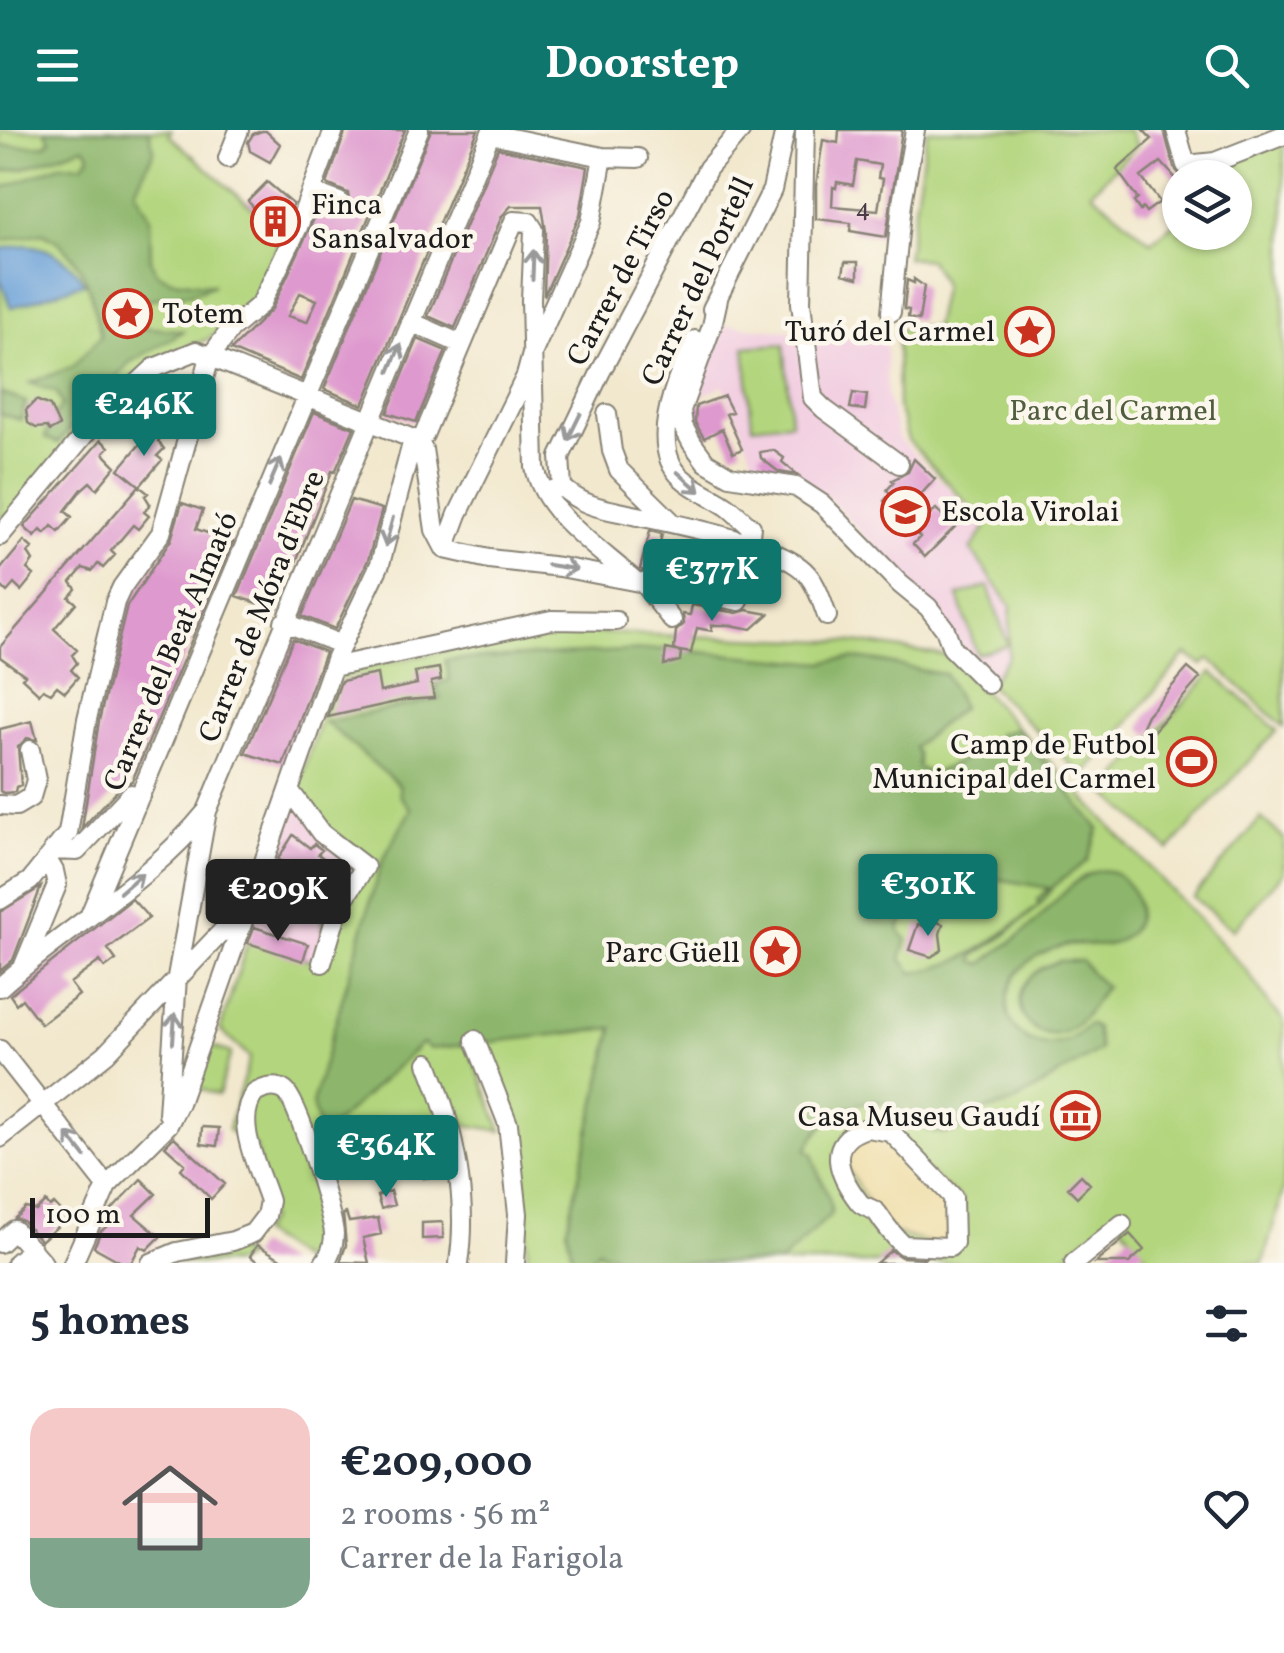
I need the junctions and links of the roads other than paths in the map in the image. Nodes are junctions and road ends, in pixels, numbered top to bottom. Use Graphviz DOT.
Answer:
graph roads {
  1 [pos="239,130"];
  2 [pos="334,130"];
  3 [pos="419,130"];
  4 [pos="741,130"];
  5 [pos="785,130"];
  6 [pos="804,130"];
  7 [pos="914,130"];
  8 [pos="1176,130"];
  9 [pos="491,132"];
  10 [pos="1284,135"];
  11 [pos="603,156"];
  12 [pos="228,158"];
  13 [pos="638,158"];
  14 [pos="318,194"];
  15 [pos="339,202"];
  16 [pos="718,298"];
  17 [pos="891,312"];
  18 [pos="410,322"];
  19 [pos="460,344"];
  20 [pos="532,354"];
  21 [pos="210,357"];
  22 [pos="306,398"];
  23 [pos="607,414"];
  24 [pos="368,420"];
  25 [pos="418,441"];
  26 [pos="899,464"];
  27 [pos="554,490"];
  28 [pos="673,523"];
  29 [pos="0,536"];
  30 [pos="749,544"];
  31 [pos="445,549"];
  32 [pos="638,581"];
  33 [pos="900,584"];
  34 [pos="739,600"];
  35 [pos="827,616"];
  36 [pos="616,620"];
  37 [pos="672,620"];
  38 [pos="284,622"];
  39 [pos="932,627"];
  40 [pos="342,645"];
  41 [pos="333,667"];
  42 [pos="988,684"];
  43 [pos="30,750"];
  44 [pos="290,790"];
  45 [pos="131,794"];
  46 [pos="0,804"];
  47 [pos="207,811"];
  48 [pos="50,854"];
  49 [pos="2,888"];
  50 [pos="253,899"];
  51 [pos="89,917"];
  52 [pos="322,964"];
  53 [pos="24,966"];
  54 [pos="177,977"];
  55 [pos="0,987"];
  56 [pos="475,1040"];
  57 [pos="0,1050"];
  58 [pos="428,1064"];
  59 [pos="44,1104"];
  60 [pos="168,1125"];
  61 [pos="0,1138"];
  62 [pos="107,1186"];
  63 [pos="880,1221"];
  64 [pos="1122,1224"];
  65 [pos="7,1237"];
  66 [pos="38,1256"];
  67 [pos="16,1263"];
  68 [pos="74,1263"];
  69 [pos="151,1263"];
  70 [pos="324,1263"];
  71 [pos="459,1263"];
  72 [pos="515,1263"];
  73 [pos="1074,1263"];
  1 -- 12 [label="street"];
  2 -- 21 [label="street"];
  3 -- 22 [label="street, Carrer del Beat Almató"];
  4 -- 27 [label="street, Carrer de Tirso, one-way"];
  5 -- 16 [label="street, Carrer del Portell"];
  6 -- 26 [label="street"];
  7 -- 17 [label="street"];
  8 -- 10 [label="street"];
  9 -- 11 [label="street"];
  9 -- 18 [label="street, Carrer de Móra d'Ebre"];
  11 -- 13 [label="street"];
  11 -- 20 [label="street"];
  14 -- 15 [label="street"];
  16 -- 30 [label="street, Carrer del Portell, one-way"];
  16 -- 33 [label="street"];
  18 -- 19 [label="street"];
  24 -- 18 [label="street, Carrer de Móra d'Ebre, one-way"];
  20 -- 19 [label="street, one-way"];
  19 -- 25 [label="street"];
  20 -- 27 [label="street"];
  20 -- 31 [label="street"];
  21 -- 22 [label="street"];
  21 -- 29 [label="street"];
  21 -- 48 [label="street"];
  22 -- 24 [label="street"];
  51 -- 22 [label="street, Carrer del Beat Almató, one-way"];
  23 -- 28 [label="street"];
  24 -- 25 [label="street"];
  24 -- 38 [label="street, Carrer de Móra d'Ebre"];
  25 -- 31 [label="street"];
  25 -- 40 [label="street, one-way"];
  27 -- 28 [label="street"];
  27 -- 32 [label="street"];
  28 -- 30 [label="street"];
  30 -- 35 [label="street"];
  31 -- 32 [label="street, one-way"];
  32 -- 34 [label="street"];
  32 -- 37 [label="street"];
  33 -- 39 [label="street"];
  33 -- 42 [label="street"];
  36 -- 41 [label="street"];
  38 -- 40 [label="street"];
  38 -- 47 [label="street, Carrer de Móra d'Ebre"];
  40 -- 41 [label="street"];
  41 -- 44 [label="street"];
  43 -- 46 [label="street"];
  44 -- 50 [label="street"];
  44 -- 52 [label="street"];
  45 -- 48 [label="street"];
  51 -- 47 [label="street, one-way"];
  47 -- 54 [label="street, Carrer de Móra d'Ebre"];
  48 -- 49 [label="street"];
  48 -- 53 [label="street"];
  50 -- 54 [label="street"];
  50 -- 60 [label="street"];
  51 -- 53 [label="street"];
  53 -- 55 [label="street"];
  54 -- 59 [label="street"];
  60 -- 54 [label="street, Carrer de Móra d'Ebre, one-way"];
  56 -- 72 [label="street"];
  57 -- 59 [label="street"];
  58 -- 71 [label="street"];
  59 -- 61 [label="street"];
  62 -- 59 [label="street, one-way"];
  60 -- 62 [label="street"];
  62 -- 68 [label="street"];
  63 -- 63 [label="street"];
  64 -- 73 [label="street"];
  65 -- 66 [label="street"];
  66 -- 67 [label="street"];
  69 -- 70 [label="street"];
}
